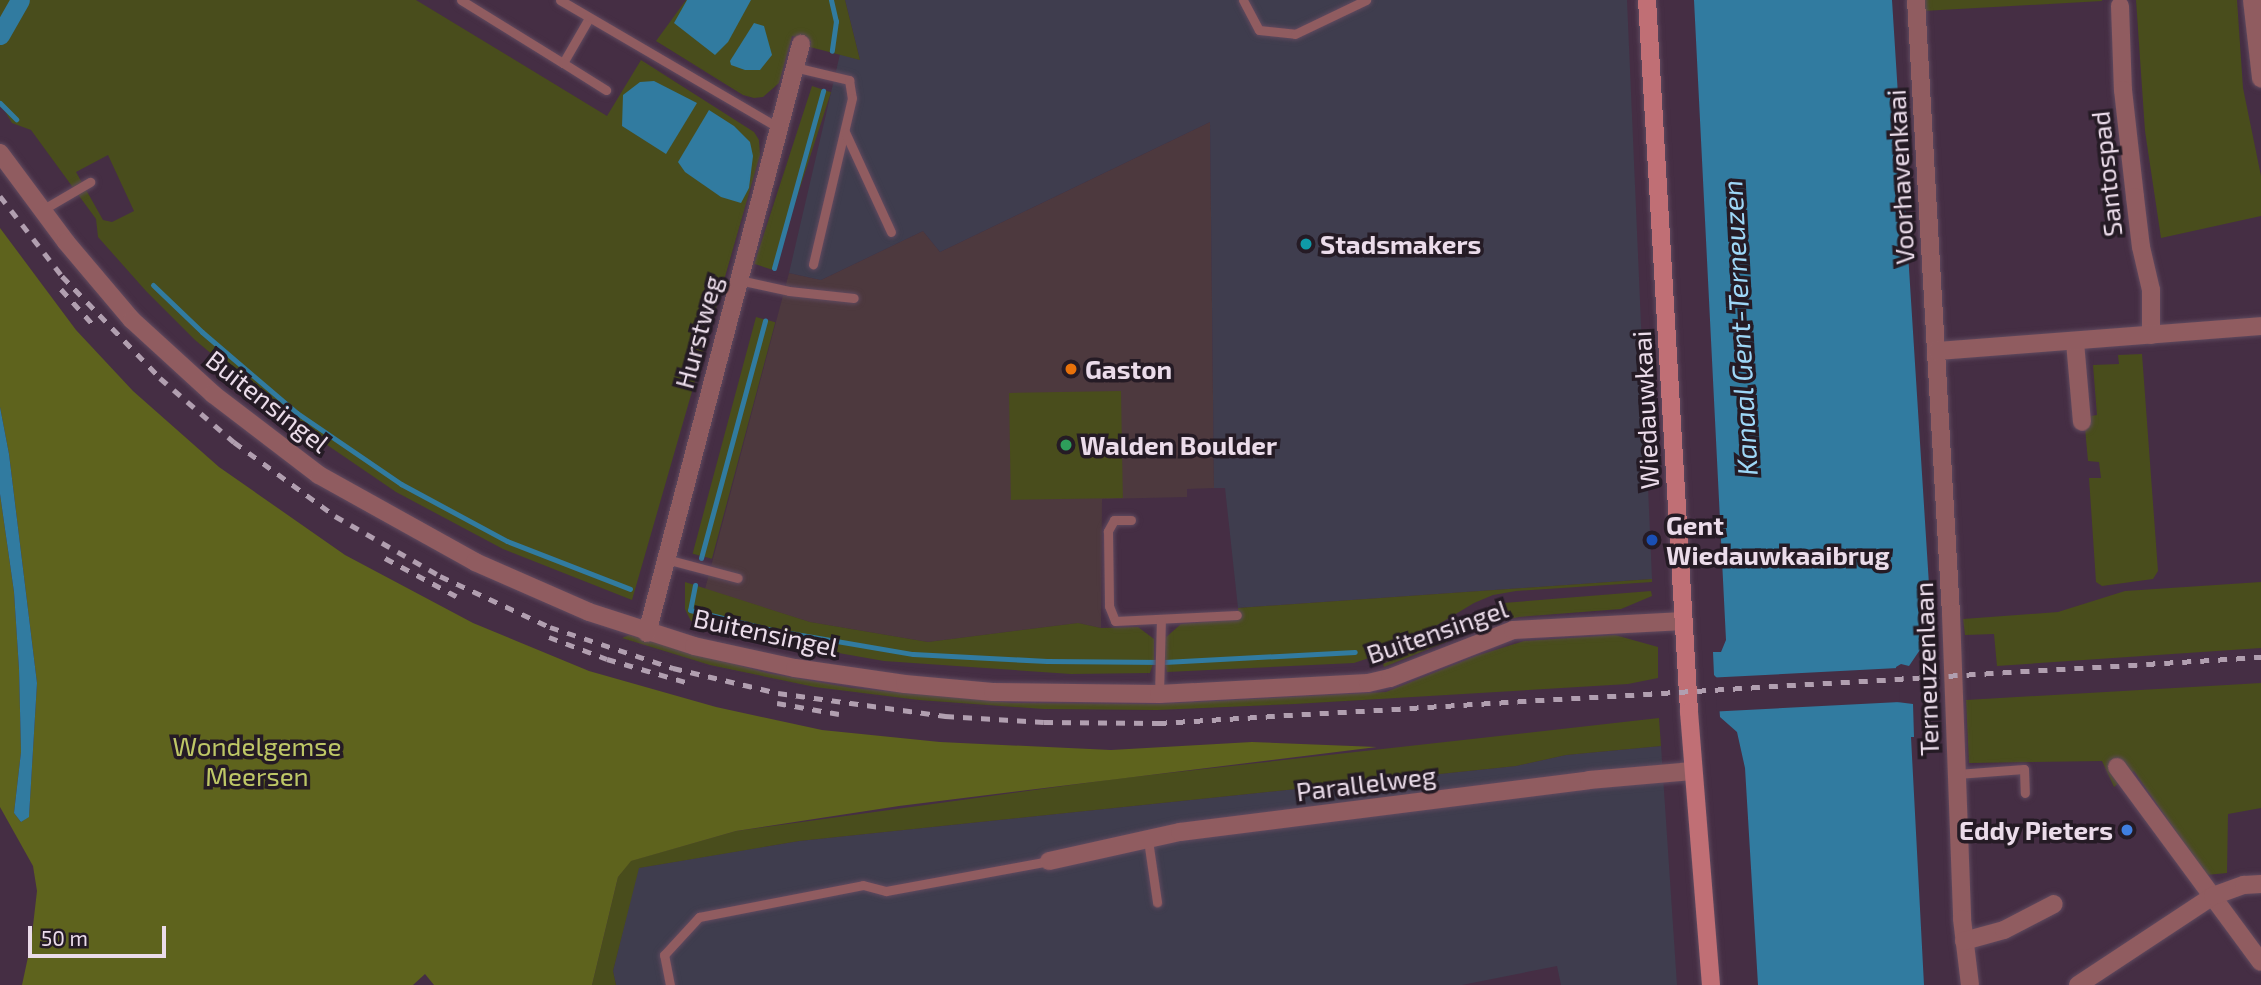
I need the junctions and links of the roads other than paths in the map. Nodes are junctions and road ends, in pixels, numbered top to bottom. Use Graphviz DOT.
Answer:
graph roads {
  1 [pos="461,0"];
  2 [pos="560,0"];
  3 [pos="1243,0"];
  4 [pos="1366,0"];
  5 [pos="1647,0"];
  6 [pos="1916,0"];
  7 [pos="2252,0"];
  8 [pos="2120,6"];
  9 [pos="589,18"];
  10 [pos="801,44"];
  11 [pos="563,63"];
  12 [pos="794,67"];
  13 [pos="2260,67"];
  14 [pos="606,90"];
  15 [pos="779,128"];
  16 [pos="845,132"];
  17 [pos="0,153"];
  18 [pos="90,182"];
  19 [pos="42,209"];
  20 [pos="891,232"];
  21 [pos="813,264"];
  22 [pos="739,280"];
  23 [pos="854,298"];
  24 [pos="2261,326"];
  25 [pos="2151,335"];
  26 [pos="2076,342"];
  27 [pos="1937,351"];
  28 [pos="2082,422"];
  29 [pos="1131,520"];
  30 [pos="666,559"];
  31 [pos="738,578"];
  32 [pos="1237,615"];
  33 [pos="1161,620"];
  34 [pos="1684,621"];
  35 [pos="647,633"];
  36 [pos="1159,694"];
  37 [pos="2117,767"];
  38 [pos="1692,771"];
  39 [pos="1957,774"];
  40 [pos="2025,793"];
  41 [pos="1148,840"];
  42 [pos="1049,861"];
  43 [pos="2261,884"];
  44 [pos="2213,896"];
  45 [pos="1157,901"];
  46 [pos="2054,904"];
  47 [pos="1964,941"];
  48 [pos="2261,962"];
  49 [pos="670,985"];
  50 [pos="1711,985"];
  51 [pos="1970,985"];
  52 [pos="2078,985"];
  1 -- 11 [label="lane"];
  2 -- 9 [label="lane"];
  3 -- 4 [label="lane"];
  5 -- 34 [label="main road, Wiedauwkaai"];
  6 -- 27 [label="street, Voorhavenkaai"];
  7 -- 13 [label="street"];
  8 -- 25 [label="street, Santospad"];
  9 -- 11 [label="lane"];
  9 -- 15 [label="lane"];
  10 -- 12 [label="street, Hurstweg"];
  11 -- 14 [label="lane"];
  12 -- 15 [label="street, Hurstweg"];
  12 -- 16 [label="lane"];
  15 -- 22 [label="street, Hurstweg"];
  16 -- 20 [label="lane"];
  16 -- 21 [label="lane"];
  17 -- 19 [label="street, Buitensingel"];
  18 -- 19 [label="lane"];
  19 -- 35 [label="street, Buitensingel"];
  22 -- 23 [label="lane"];
  22 -- 30 [label="street, Hurstweg"];
  24 -- 25 [label="street"];
  25 -- 26 [label="street"];
  26 -- 27 [label="street"];
  26 -- 28 [label="street"];
  27 -- 39 [label="street, Terneuzenlaan"];
  29 -- 33 [label="lane"];
  30 -- 31 [label="lane"];
  30 -- 35 [label="street, Hurstweg"];
  32 -- 33 [label="lane"];
  33 -- 36 [label="lane"];
  34 -- 36 [label="street, Buitensingel"];
  34 -- 38 [label="main road, Wiedauwkaai"];
  35 -- 36 [label="street, Buitensingel"];
  37 -- 44 [label="street"];
  38 -- 41 [label="street, Parallelweg"];
  38 -- 50 [label="main road, Wiedauwkaai"];
  39 -- 40 [label="lane"];
  39 -- 47 [label="street, Terneuzenlaan"];
  41 -- 42 [label="street, Parallelweg"];
  41 -- 45 [label="lane"];
  42 -- 49 [label="lane"];
  43 -- 44 [label="street"];
  44 -- 48 [label="street"];
  44 -- 52 [label="street"];
  46 -- 47 [label="street"];
  47 -- 51 [label="street, Terneuzenlaan"];
}
